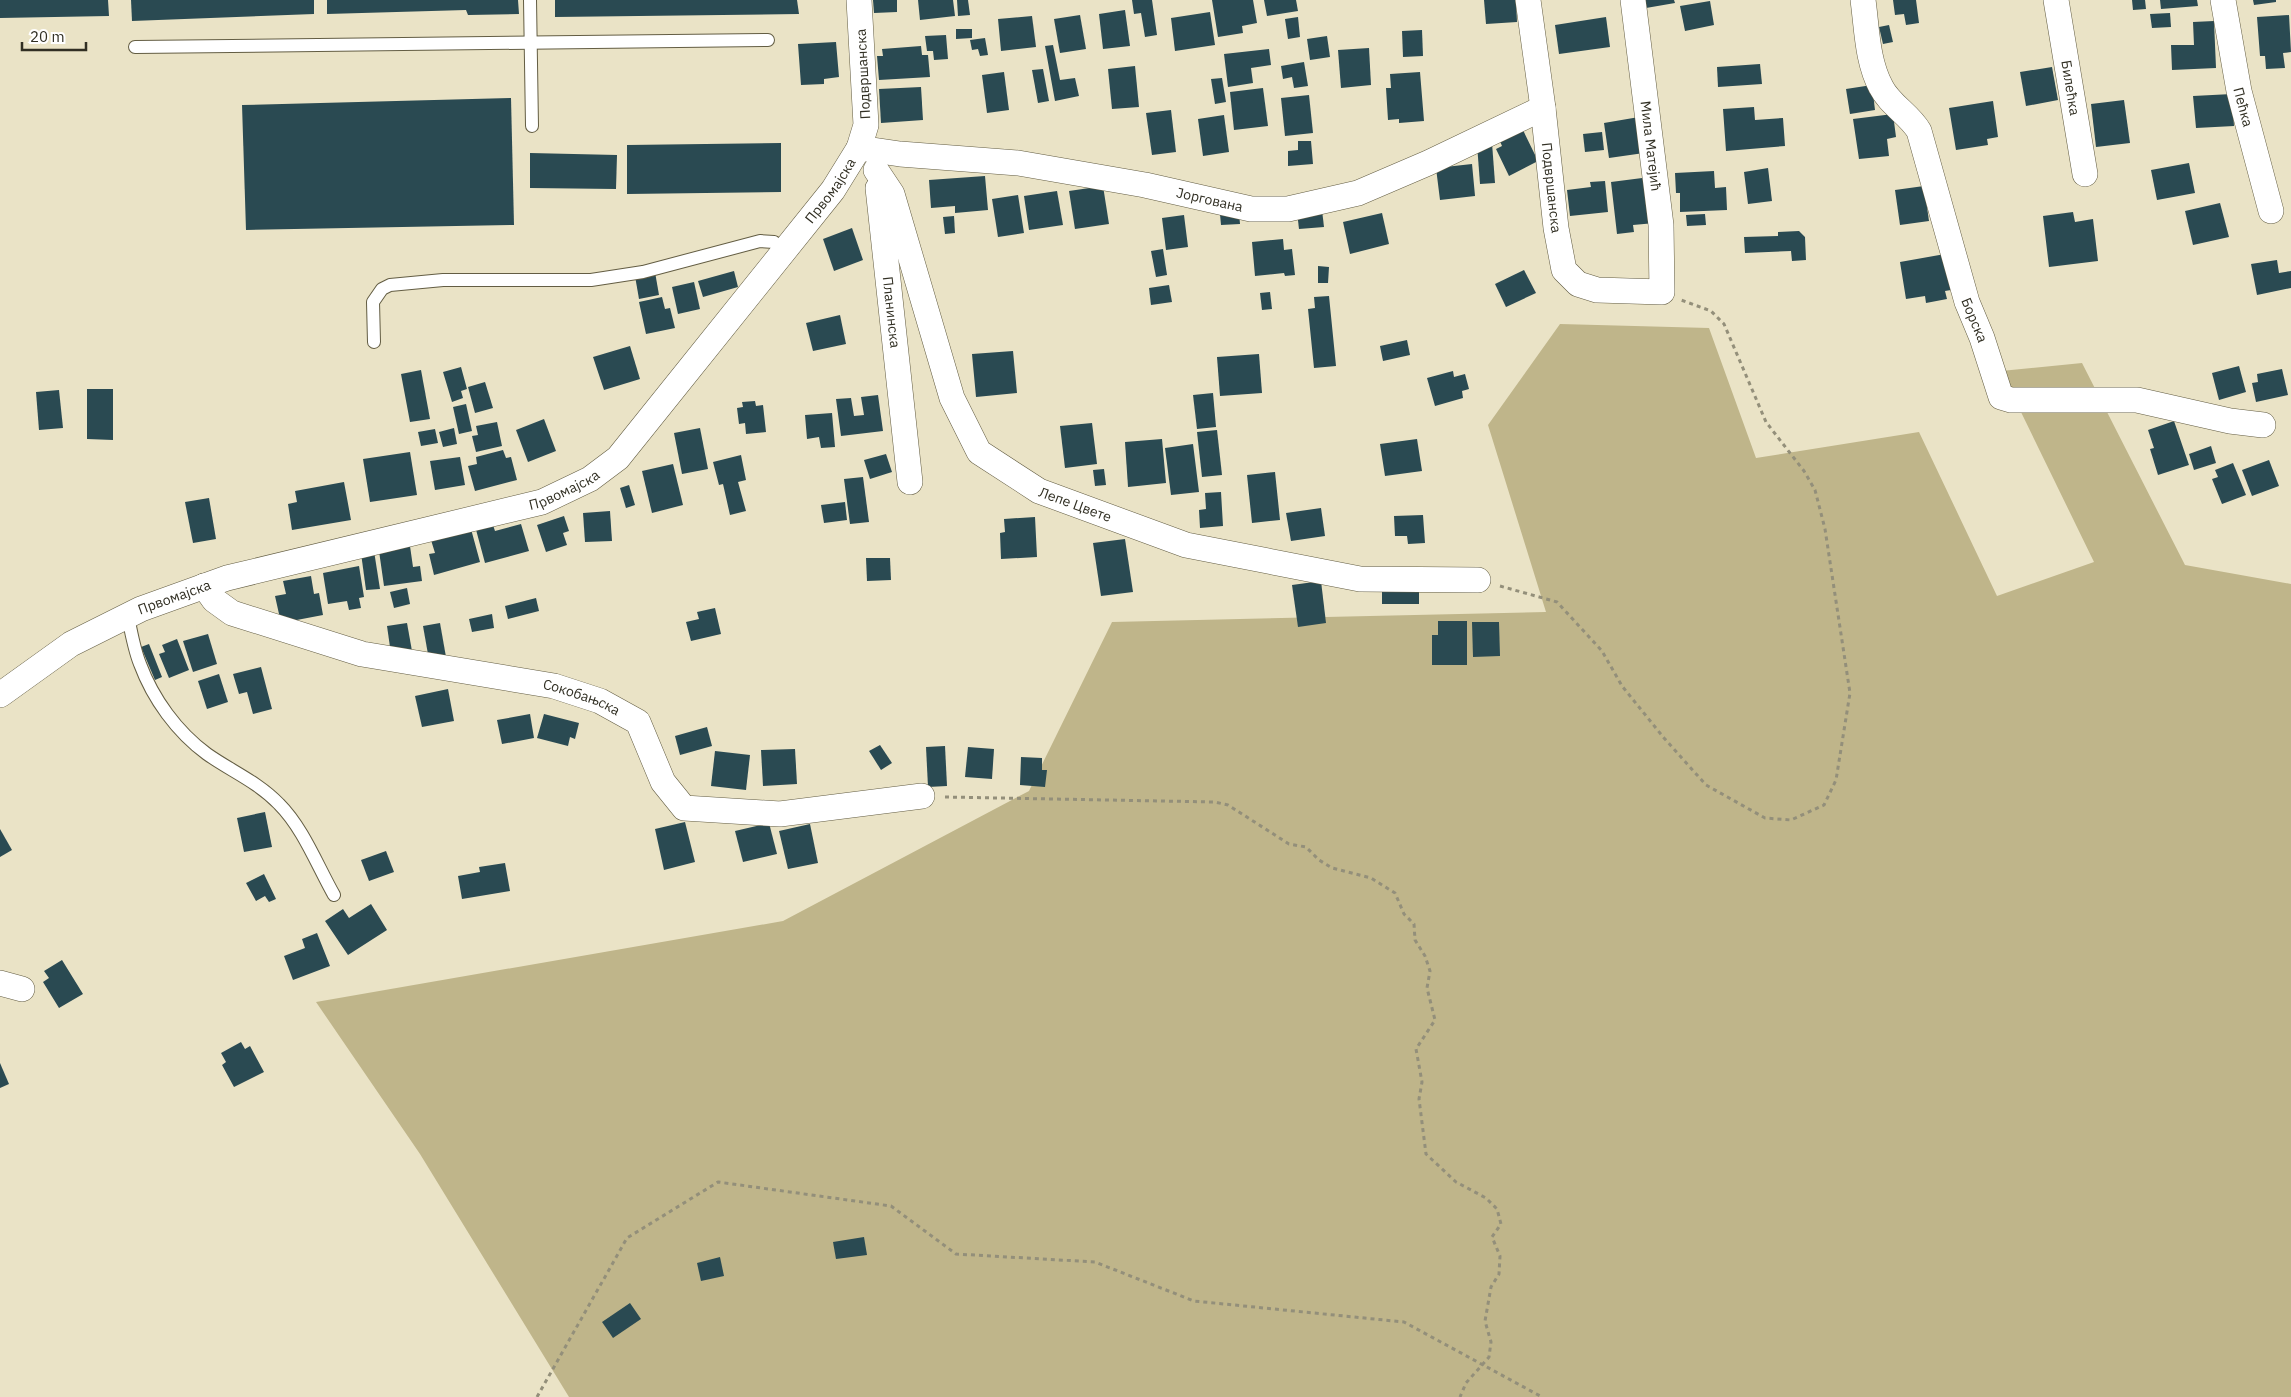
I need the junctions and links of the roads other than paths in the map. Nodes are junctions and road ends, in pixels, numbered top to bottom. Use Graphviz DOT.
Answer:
graph roads {
  1 [pos="530,0"];
  2 [pos="859,0"];
  3 [pos="1528,0"];
  4 [pos="1632,0"];
  5 [pos="1863,0"];
  6 [pos="2056,0"];
  7 [pos="2223,0"];
  8 [pos="768,40"];
  9 [pos="531,43"];
  10 [pos="135,47"];
  11 [pos="1543,108"];
  12 [pos="532,126"];
  13 [pos="859,148"];
  14 [pos="876,170"];
  15 [pos="2086,174"];
  16 [pos="2271,211"];
  17 [pos="785,250"];
  18 [pos="1662,292"];
  19 [pos="374,342"];
  20 [pos="2263,425"];
  21 [pos="910,482"];
  22 [pos="1478,580"];
  23 [pos="204,586"];
  24 [pos="128,616"];
  25 [pos="0,696"];
  26 [pos="922,796"];
  27 [pos="334,895"];
  1 -- 9 [label="lane"];
  2 -- 13 [label="street, Подвршанска"];
  3 -- 11 [label="street, Подвршанска"];
  4 -- 18 [label="street, Мила Матејић"];
  5 -- 20 [label="street, Борска"];
  6 -- 15 [label="street, Билећка"];
  7 -- 16 [label="street, Пећка"];
  8 -- 9 [label="lane"];
  9 -- 10 [label="lane"];
  9 -- 12 [label="lane"];
  11 -- 13 [label="street, Јоргована"];
  11 -- 18 [label="street, Подвршанска"];
  13 -- 14 [label="street"];
  13 -- 17 [label="street, Првомајска"];
  14 -- 21 [label="street, Планинска"];
  14 -- 22 [label="street, Лепе Цвете"];
  17 -- 19 [label="lane"];
  17 -- 23 [label="street, Првомајска"];
  23 -- 24 [label="street, Првомајска"];
  23 -- 26 [label="street, Сокобањска"];
  24 -- 25 [label="street, Првомајска"];
  24 -- 27 [label="lane, Првомајска"];
}
